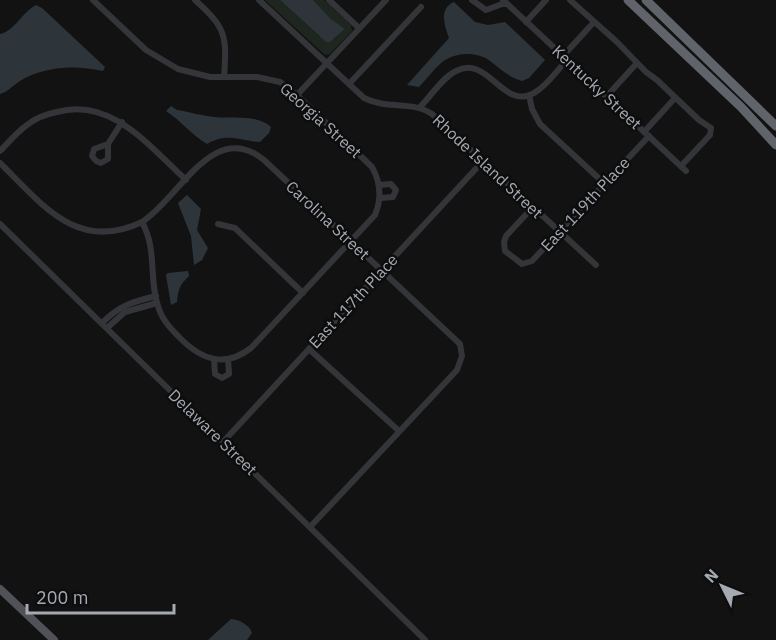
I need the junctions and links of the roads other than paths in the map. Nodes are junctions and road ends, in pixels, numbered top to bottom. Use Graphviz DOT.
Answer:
graph roads {
  1 [pos="93,0"];
  2 [pos="195,0"];
  3 [pos="259,0"];
  4 [pos="329,0"];
  5 [pos="386,0"];
  6 [pos="472,0"];
  7 [pos="546,0"];
  8 [pos="570,0"];
  9 [pos="628,0"];
  10 [pos="646,0"];
  11 [pos="505,2"];
  12 [pos="421,7"];
  13 [pos="526,22"];
  14 [pos="594,22"];
  15 [pos="359,28"];
  16 [pos="565,58"];
  17 [pos="327,63"];
  18 [pos="637,63"];
  19 [pos="224,77"];
  20 [pos="349,84"];
  21 [pos="297,95"];
  22 [pos="529,95"];
  23 [pos="606,97"];
  24 [pos="675,98"];
  25 [pos="420,107"];
  26 [pos="122,122"];
  27 [pos="776,126"];
  28 [pos="646,134"];
  29 [pos="108,144"];
  30 [pos="776,145"];
  31 [pos="0,151"];
  32 [pos="483,161"];
  33 [pos="0,163"];
  34 [pos="186,180"];
  35 [pos="605,183"];
  36 [pos="379,185"];
  37 [pos="380,198"];
  38 [pos="533,207"];
  39 [pos="142,222"];
  40 [pos="0,224"];
  41 [pos="218,224"];
  42 [pos="560,232"];
  43 [pos="351,241"];
  44 [pos="596,265"];
  45 [pos="382,270"];
  46 [pos="303,293"];
  47 [pos="156,299"];
  48 [pos="105,326"];
  49 [pos="309,349"];
  50 [pos="214,359"];
  51 [pos="228,359"];
  52 [pos="399,431"];
  53 [pos="223,442"];
  54 [pos="310,527"];
  55 [pos="0,589"];
  56 [pos="54,640"];
  57 [pos="425,640"];
  1 -- 19 [label="street, Georgia Street"];
  2 -- 19 [label="street"];
  3 -- 17 [label="street, Rhode Island Street"];
  4 -- 15 [label="street"];
  5 -- 15 [label="street"];
  6 -- 11 [label="street, Kentucky Street"];
  7 -- 13 [label="street"];
  8 -- 14 [label="street"];
  9 -- 30 [label="highway"];
  10 -- 27 [label="highway"];
  11 -- 13 [label="street, Kentucky Street"];
  12 -- 20 [label="street"];
  13 -- 16 [label="street, Kentucky Street"];
  14 -- 16 [label="street"];
  14 -- 18 [label="street"];
  15 -- 17 [label="street"];
  16 -- 22 [label="street"];
  16 -- 23 [label="street, Kentucky Street"];
  17 -- 20 [label="street, Rhode Island Street"];
  17 -- 21 [label="street"];
  18 -- 23 [label="street"];
  18 -- 24 [label="street"];
  19 -- 21 [label="street, Georgia Street"];
  20 -- 25 [label="street, Rhode Island Street"];
  21 -- 36 [label="street, Georgia Street"];
  22 -- 25 [label="street"];
  22 -- 35 [label="street"];
  23 -- 28 [label="street, Kentucky Street"];
  24 -- 28 [label="street, East 119th Place"];
  24 -- 28 [label="street, Kentucky Street"];
  25 -- 32 [label="street, Rhode Island Street"];
  26 -- 29 [label="street"];
  26 -- 31 [label="street"];
  26 -- 34 [label="street"];
  28 -- 35 [label="street, East 119th Place"];
  32 -- 38 [label="street, Rhode Island Street"];
  32 -- 45 [label="street, East 117th Place"];
  33 -- 39 [label="street"];
  34 -- 39 [label="street"];
  34 -- 43 [label="street, Carolina Street"];
  35 -- 42 [label="street, East 119th Place"];
  36 -- 37 [label="street, Georgia Street"];
  36 -- 37 [label="street, Georgia Street"];
  37 -- 43 [label="street, Georgia Street"];
  38 -- 42 [label="street, Rhode Island Street"];
  38 -- 42 [label="street, East 119th Place"];
  39 -- 47 [label="street"];
  40 -- 48 [label="street, Delaware Street"];
  41 -- 46 [label="street"];
  42 -- 44 [label="street, Rhode Island Street"];
  43 -- 45 [label="street, Carolina Street"];
  43 -- 46 [label="street"];
  45 -- 49 [label="street, East 117th Place"];
  45 -- 52 [label="street, Carolina Street"];
  46 -- 51 [label="street"];
  47 -- 48 [label="street"];
  47 -- 50 [label="street"];
  48 -- 53 [label="street, Delaware Street"];
  49 -- 52 [label="street"];
  49 -- 53 [label="street, East 117th Place"];
  50 -- 51 [label="street"];
  50 -- 51 [label="street"];
  52 -- 54 [label="street"];
  53 -- 54 [label="street, Delaware Street"];
  54 -- 57 [label="street, Delaware Street"];
  55 -- 56 [label="main road"];
}
